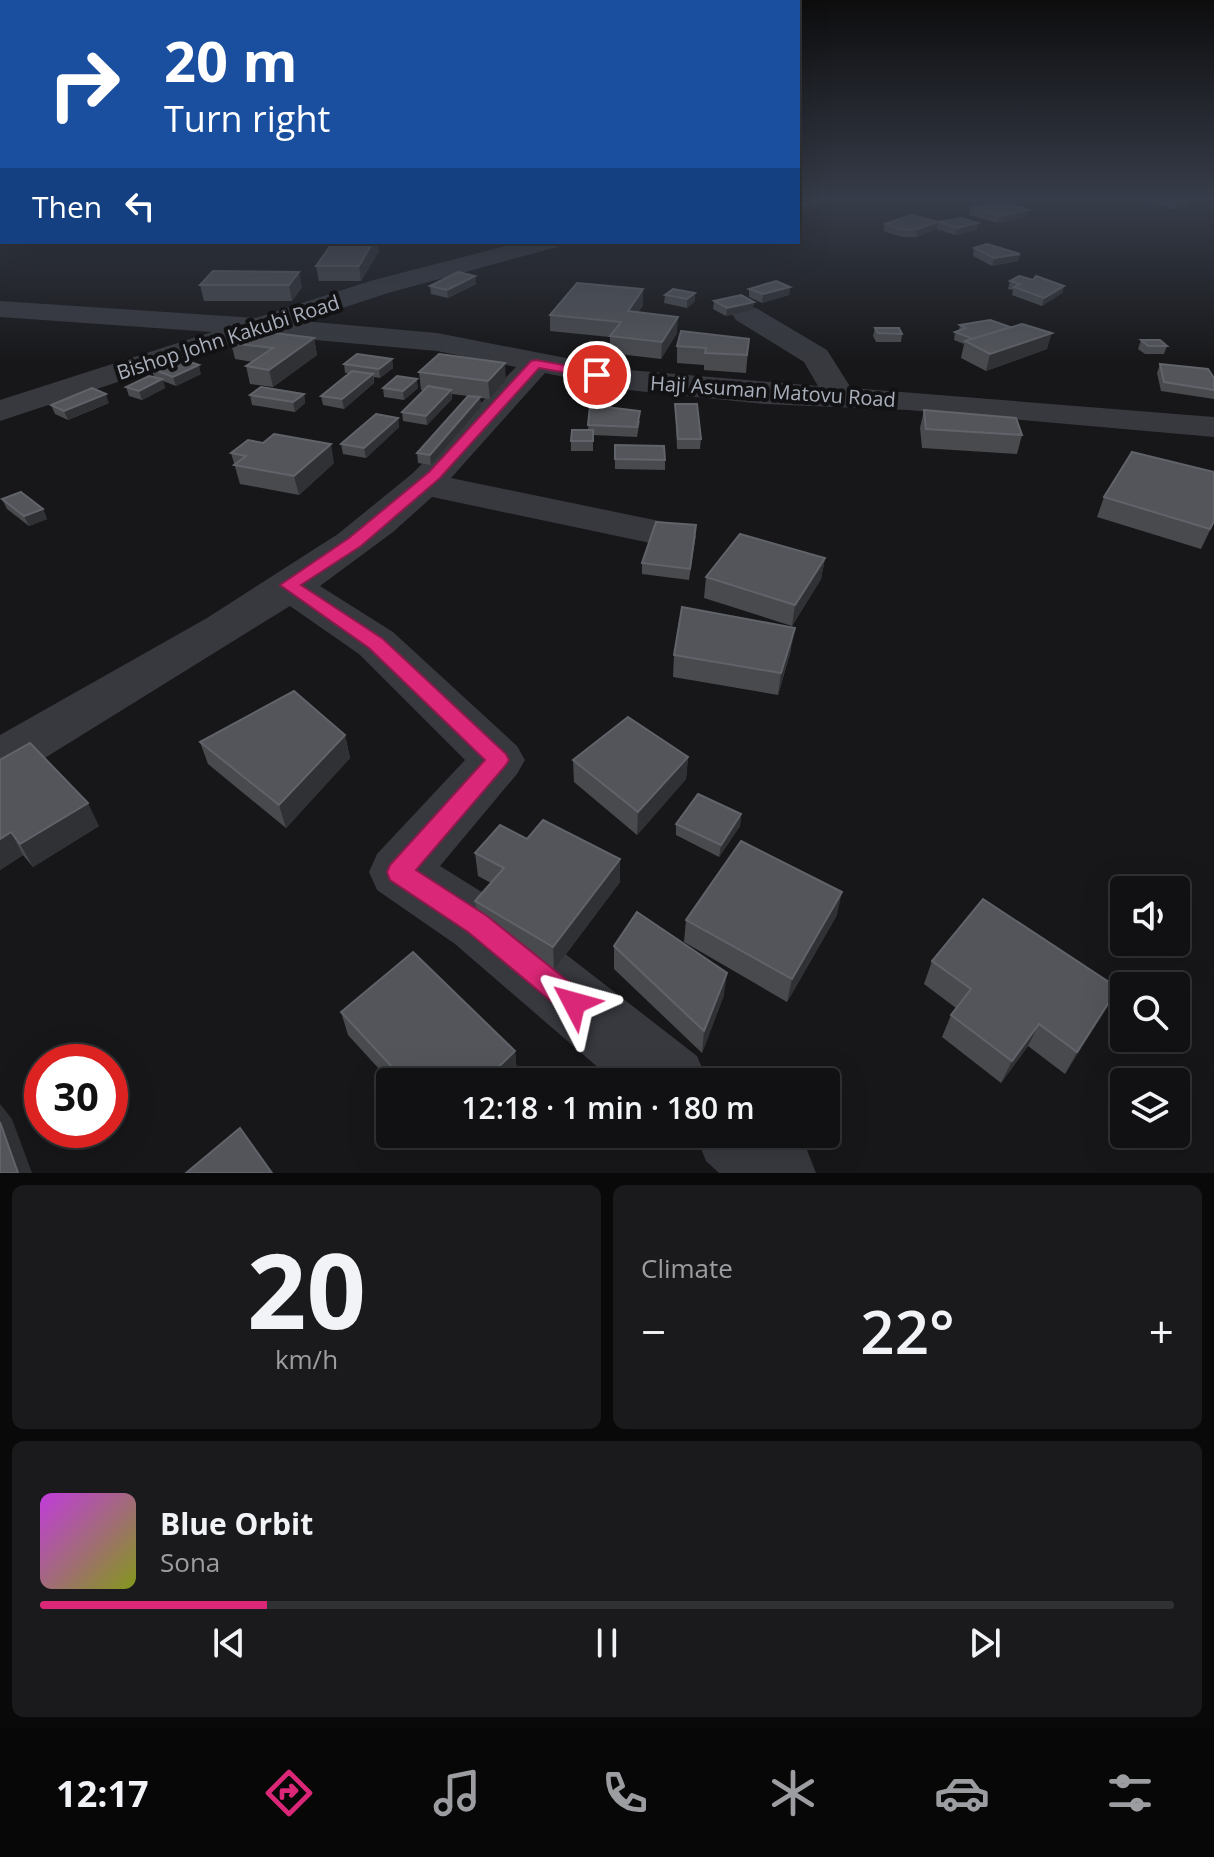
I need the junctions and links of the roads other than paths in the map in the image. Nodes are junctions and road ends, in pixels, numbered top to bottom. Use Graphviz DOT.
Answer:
graph roads {
  1 [pos="446,254"];
  2 [pos="0,309"];
  3 [pos="746,314"];
  4 [pos="253,327"];
  5 [pos="536,364"];
  6 [pos="841,397"];
  7 [pos="0,411"];
  8 [pos="1214,427"];
  9 [pos="423,484"];
  10 [pos="655,532"];
  11 [pos="289,585"];
  12 [pos="0,760"];
  13 [pos="654,1068"];
  14 [pos="749,1148"];
  15 [pos="777,1173"];
  1 -- 4 [label="street, Bishop John Kakubi Road"];
  2 -- 4 [label="street, Haji Asuman Matovu Road"];
  3 -- 6 [label="street"];
  4 -- 5 [label="street, Haji Asuman Matovu Road"];
  4 -- 7 [label="street, Bishop John Kakubi Road"];
  5 -- 6 [label="street, Haji Asuman Matovu Road"];
  5 -- 9 [label="street"];
  6 -- 8 [label="street, Haji Asuman Matovu Road"];
  9 -- 10 [label="street"];
  9 -- 11 [label="street"];
  11 -- 12 [label="street"];
  11 -- 13 [label="street"];
  14 -- 15 [label="street"];
}
